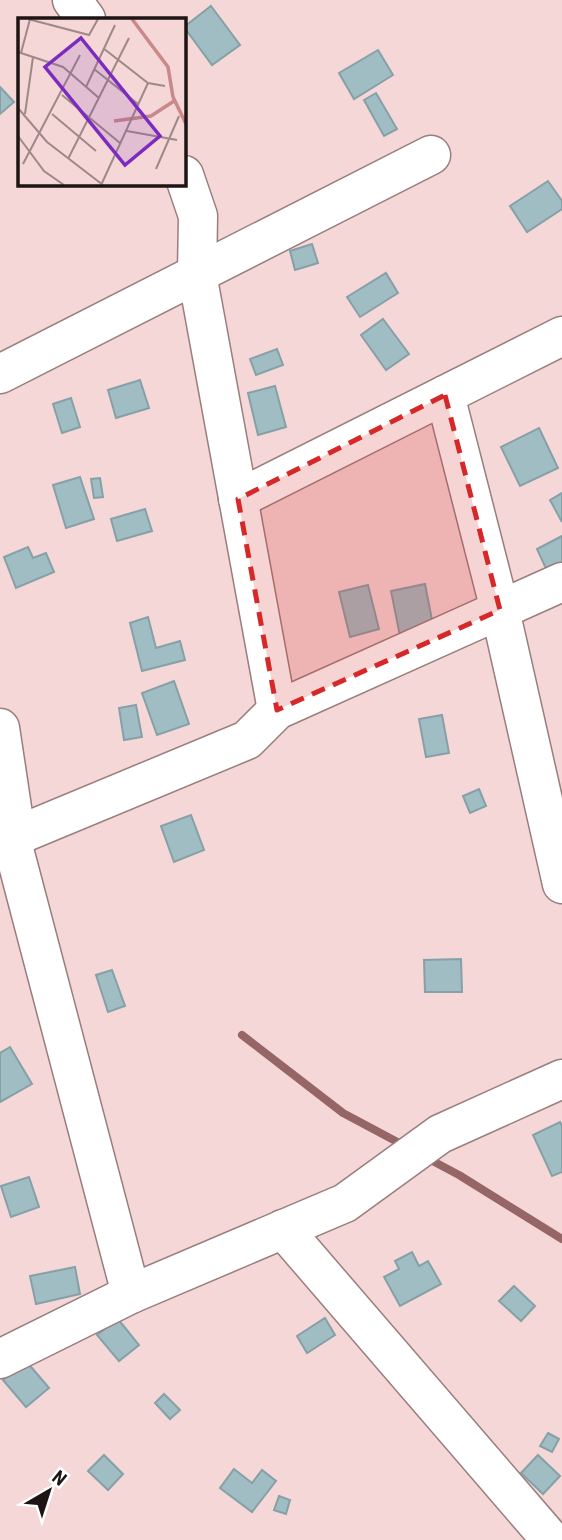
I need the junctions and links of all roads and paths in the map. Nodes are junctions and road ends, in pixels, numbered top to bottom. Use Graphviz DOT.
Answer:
graph roads {
  1 [pos="72,0"];
  2 [pos="85,18"];
  3 [pos="432,155"];
  4 [pos="186,182"];
  5 [pos="197,274"];
  6 [pos="562,336"];
  7 [pos="0,374"];
  8 [pos="444,395"];
  9 [pos="238,499"];
  10 [pos="562,582"];
  11 [pos="500,610"];
  12 [pos="277,710"];
  13 [pos="0,728"];
  14 [pos="5,842"];
  15 [pos="562,884"];
  16 [pos="562,1079"];
  17 [pos="283,1229"];
  18 [pos="131,1294"];
  19 [pos="0,1359"];
  20 [pos="551,1540"];
  1 -- 2 [label="street"];
  3 -- 5 [label="street"];
  4 -- 5 [label="street"];
  5 -- 7 [label="street"];
  5 -- 9 [label="street"];
  6 -- 8 [label="street"];
  8 -- 9 [label="street"];
  8 -- 11 [label="street"];
  9 -- 12 [label="street"];
  10 -- 11 [label="street"];
  11 -- 12 [label="street"];
  11 -- 15 [label="street"];
  12 -- 14 [label="street"];
  13 -- 14 [label="street"];
  14 -- 18 [label="street"];
  16 -- 17 [label="street"];
  17 -- 18 [label="street"];
  17 -- 20 [label="street"];
  18 -- 19 [label="street"];
}
